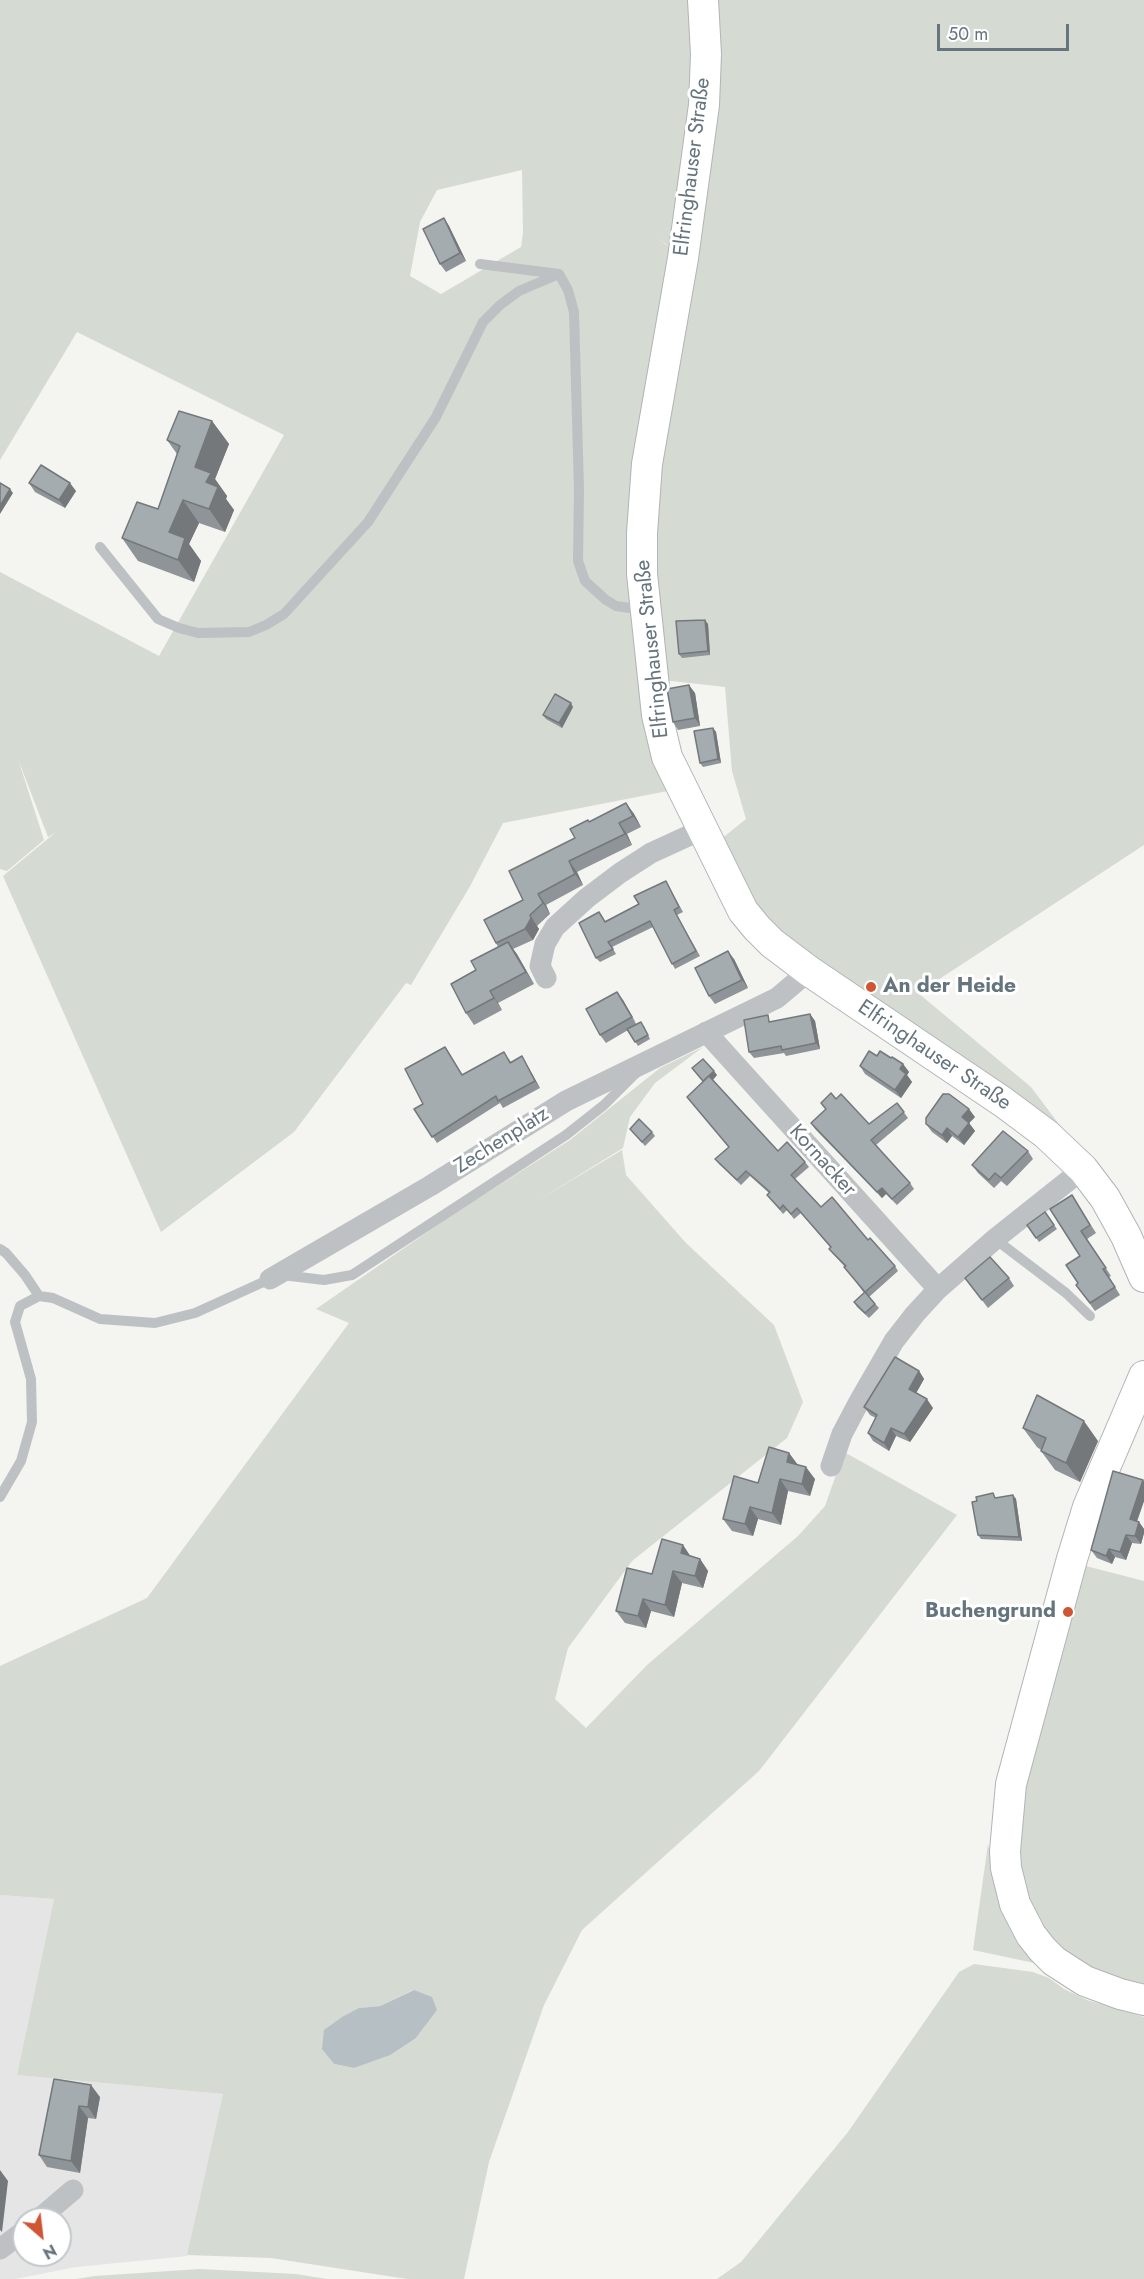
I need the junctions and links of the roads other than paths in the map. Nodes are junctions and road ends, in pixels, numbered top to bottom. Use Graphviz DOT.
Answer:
graph roads {
  1 [pos="703,0"];
  2 [pos="480,264"];
  3 [pos="559,274"];
  4 [pos="100,547"];
  5 [pos="646,610"];
  6 [pos="701,830"];
  7 [pos="809,971"];
  8 [pos="546,978"];
  9 [pos="706,1032"];
  10 [pos="648,1060"];
  11 [pos="1083,1169"];
  12 [pos="995,1239"];
  13 [pos="0,1249"];
  14 [pos="273,1277"];
  15 [pos="1144,1277"];
  16 [pos="938,1289"];
  17 [pos="39,1296"];
  18 [pos="1090,1316"];
  19 [pos="1144,1376"];
  20 [pos="831,1466"];
  21 [pos="0,1497"];
  22 [pos="1144,2000"];
  23 [pos="73,2190"];
  24 [pos="53,2207"];
  1 -- 5 [label="main road, Elfringhauser Straße"];
  2 -- 3 [label="lane"];
  3 -- 4 [label="lane"];
  3 -- 5 [label="lane"];
  5 -- 6 [label="main road, Elfringhauser Straße"];
  6 -- 7 [label="main road, Elfringhauser Straße"];
  6 -- 8 [label="street"];
  7 -- 9 [label="street, Zechenplatz"];
  7 -- 11 [label="main road, Elfringhauser Straße"];
  9 -- 10 [label="street, Zechenplatz"];
  9 -- 16 [label="street, Kornacker"];
  10 -- 14 [label="street, Zechenplatz"];
  10 -- 14 [label="lane"];
  11 -- 12 [label="street"];
  11 -- 15 [label="main road, Elfringhauser Straße"];
  12 -- 16 [label="street"];
  12 -- 18 [label="lane"];
  13 -- 17 [label="lane"];
  14 -- 17 [label="lane, Zechenplatz"];
  16 -- 20 [label="street"];
  17 -- 21 [label="lane"];
  19 -- 22 [label="main road"];
  23 -- 24 [label="street"];
}
